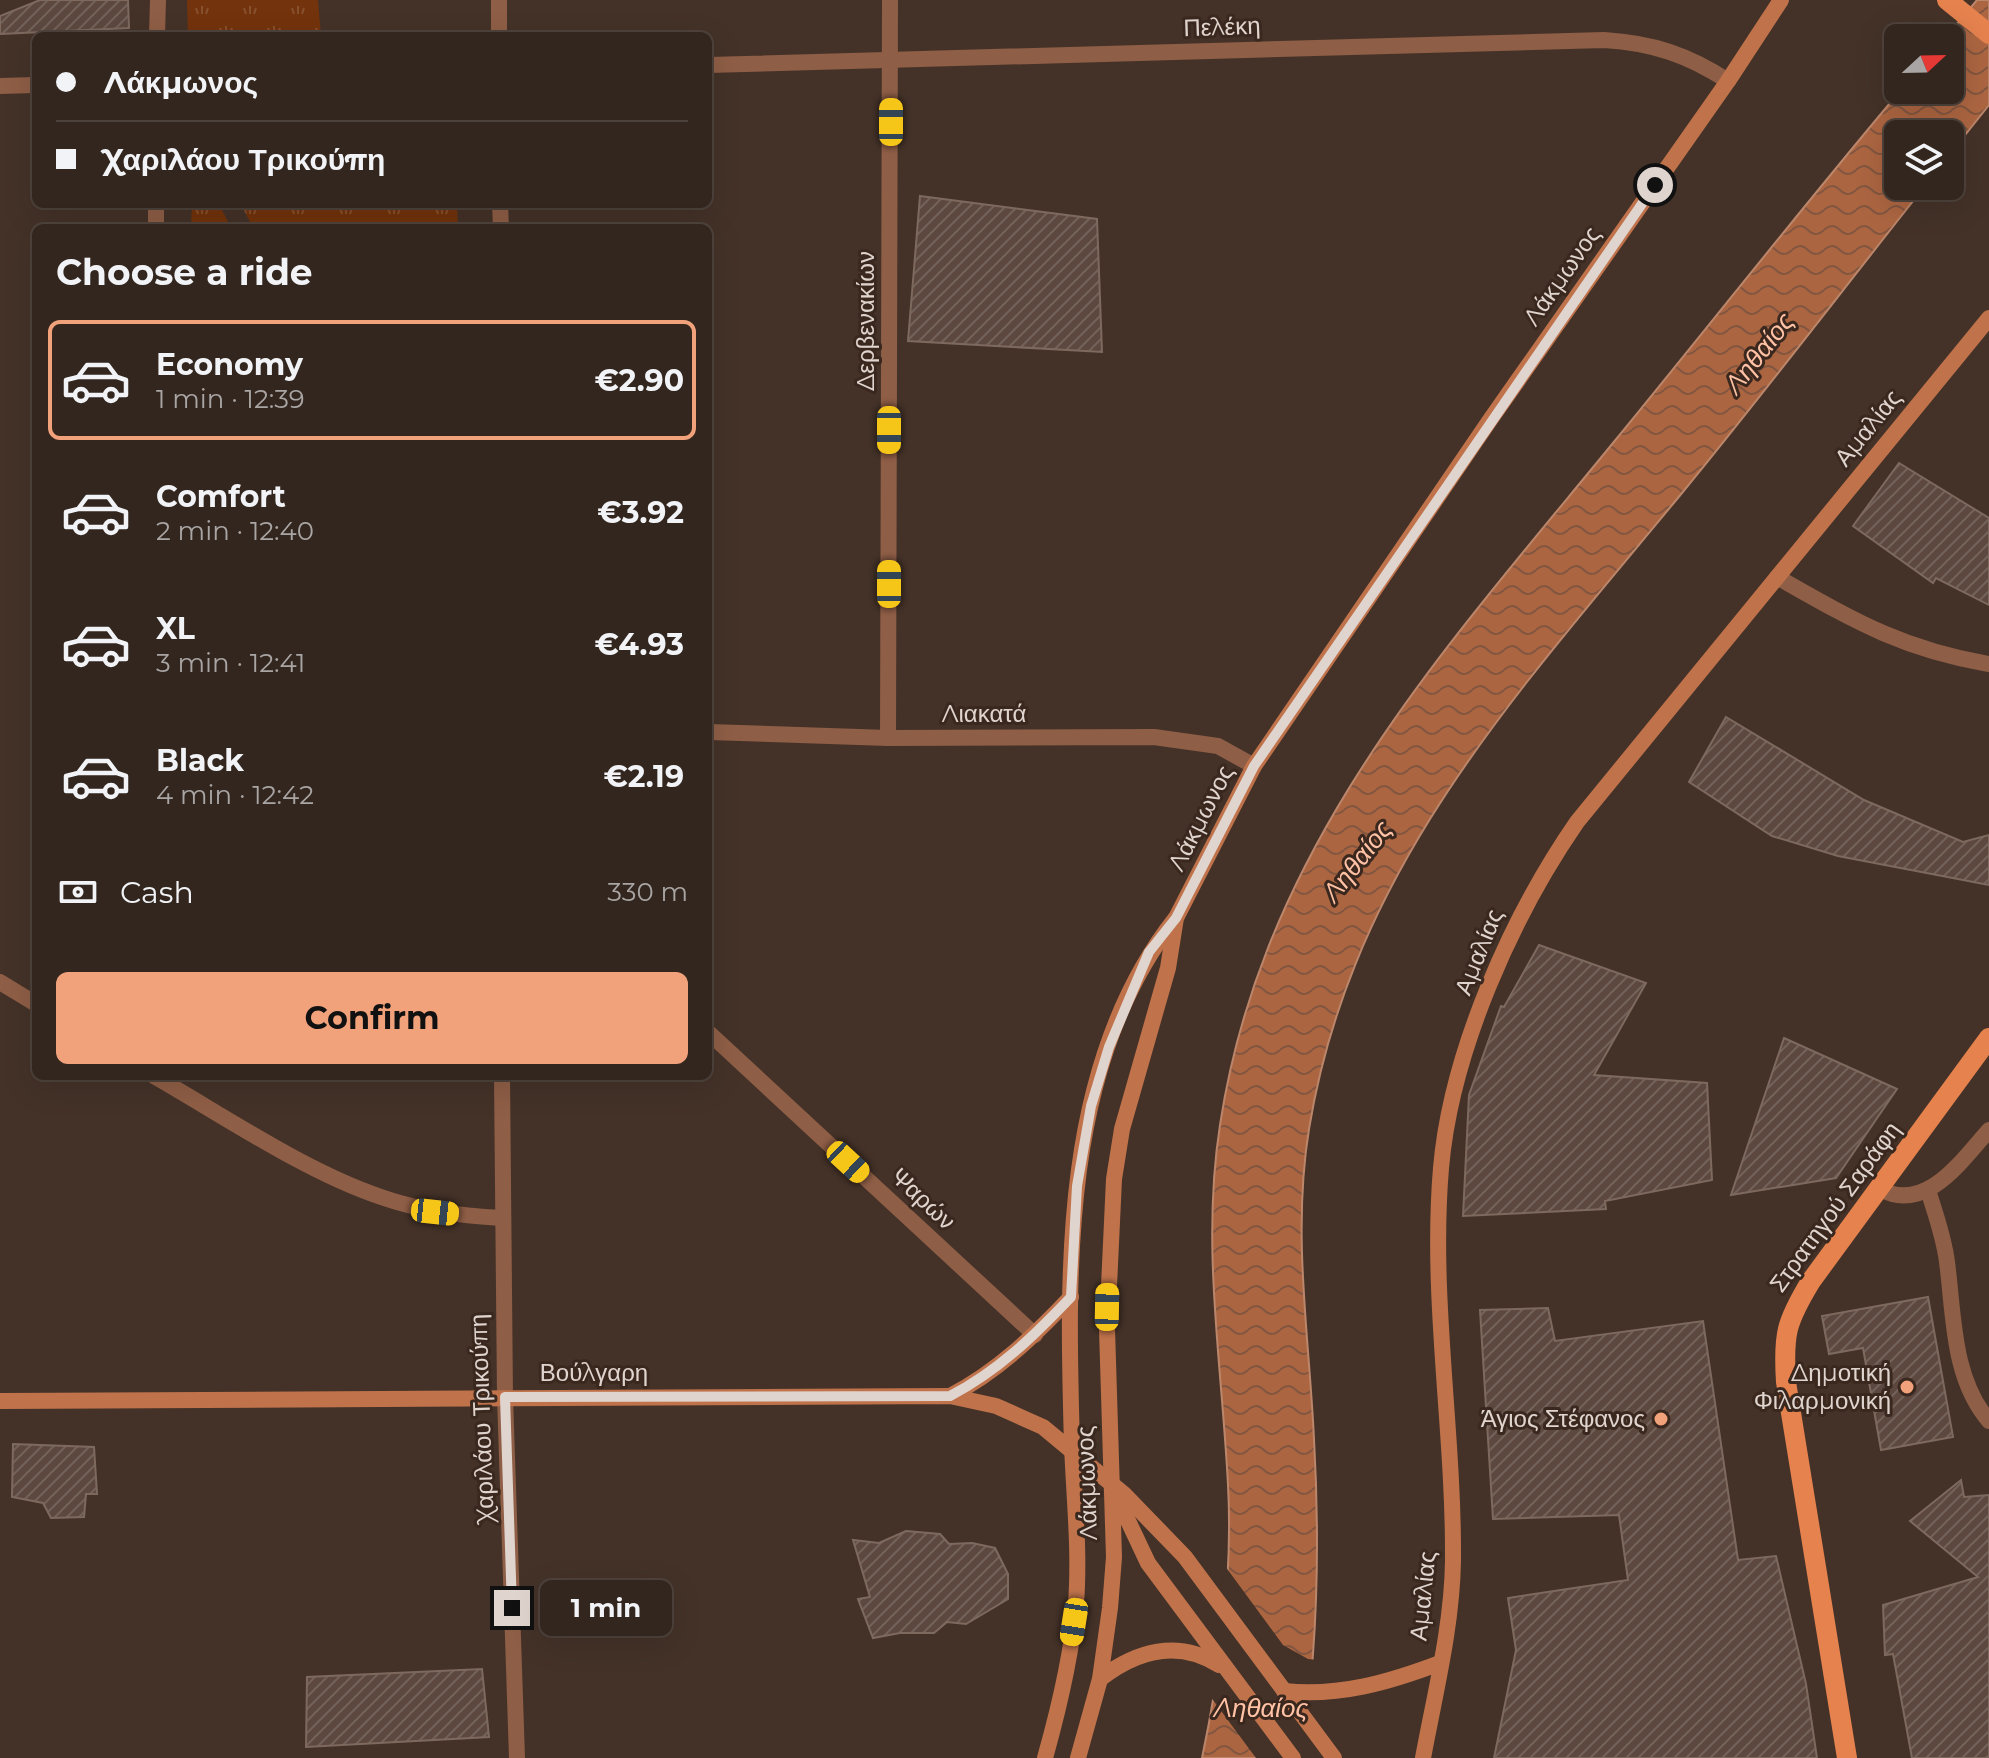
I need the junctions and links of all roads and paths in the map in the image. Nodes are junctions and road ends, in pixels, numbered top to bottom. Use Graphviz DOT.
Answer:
graph roads {
  1 [pos="158,0"];
  2 [pos="499,0"];
  3 [pos="890,0"];
  4 [pos="1781,0"];
  5 [pos="1947,0"];
  6 [pos="157,32"];
  7 [pos="499,32"];
  8 [pos="1989,34"];
  9 [pos="891,60"];
  10 [pos="712,65"];
  11 [pos="1728,81"];
  12 [pos="32,85"];
  13 [pos="0,86"];
  14 [pos="1989,318"];
  15 [pos="1777,577"];
  16 [pos="1989,664"];
  17 [pos="712,732"];
  18 [pos="888,738"];
  19 [pos="1254,766"];
  20 [pos="1176,918"];
  21 [pos="0,982"];
  22 [pos="32,1002"];
  23 [pos="712,1036"];
  24 [pos="1989,1038"];
  25 [pos="161,1080"];
  26 [pos="502,1080"];
  27 [pos="1989,1130"];
  28 [pos="1880,1189"];
  29 [pos="1928,1190"];
  30 [pos="502,1218"];
  31 [pos="1071,1297"];
  32 [pos="1035,1335"];
  33 [pos="950,1396"];
  34 [pos="505,1397"];
  35 [pos="0,1401"];
  36 [pos="1989,1421"];
  37 [pos="1073,1450"];
  38 [pos="1110,1482"];
  39 [pos="1440,1663"];
  40 [pos="1227,1671"];
  41 [pos="1100,1679"];
  42 [pos="1284,1691"];
  43 [pos="517,1758"];
  44 [pos="1045,1758"];
  45 [pos="1078,1758"];
  46 [pos="1293,1758"];
  47 [pos="1334,1758"];
  48 [pos="1423,1758"];
  49 [pos="1847,1758"];
  1 -- 6 [label="street"];
  2 -- 7 [label="street"];
  3 -- 9 [label="street, Δερβενακίων"];
  4 -- 11 [label="street, Λάκμωνος"];
  5 -- 8 [label="main road"];
  9 -- 10 [label="street, Πελέκη"];
  9 -- 11 [label="street, Πελέκη"];
  9 -- 18 [label="street, Δερβενακίων"];
  11 -- 19 [label="street, Λάκμωνος"];
  12 -- 13 [label="street"];
  14 -- 15 [label="street, Αμαλίας"];
  15 -- 16 [label="street"];
  15 -- 39 [label="street, Αμαλίας"];
  17 -- 18 [label="street, Λιακατά"];
  18 -- 19 [label="street, Λιακατά"];
  19 -- 20 [label="street, Λάκμωνος"];
  20 -- 31 [label="street"];
  20 -- 38 [label="street, Λάκμωνος"];
  21 -- 22 [label="street"];
  23 -- 32 [label="street, Ψαρών"];
  24 -- 28 [label="main road, Στρατηγού Σαράφη"];
  25 -- 30 [label="street"];
  26 -- 30 [label="street, Χαριλάου Τρικούπη"];
  27 -- 29 [label="street"];
  28 -- 29 [label="street"];
  28 -- 49 [label="main road, Στρατηγού Σαράφη"];
  29 -- 36 [label="street"];
  30 -- 34 [label="street, Χαριλάου Τρικούπη"];
  31 -- 32 [label="street"];
  31 -- 37 [label="street"];
  32 -- 33 [label="street"];
  33 -- 34 [label="street, Βούλγαρη"];
  33 -- 37 [label="street, Βούλγαρη"];
  34 -- 35 [label="street, Βούλγαρη"];
  34 -- 43 [label="street, Χαριλάου Τρικούπη"];
  37 -- 38 [label="street, Βούλγαρη"];
  37 -- 44 [label="street"];
  38 -- 40 [label="street"];
  38 -- 41 [label="street, Λάκμωνος"];
  38 -- 42 [label="street, Βούλγαρη"];
  39 -- 42 [label="street"];
  39 -- 48 [label="street, Αμαλίας"];
  40 -- 41 [label="street"];
  40 -- 46 [label="street"];
  41 -- 45 [label="street, Λάκμωνος"];
  42 -- 47 [label="street, Βούλγαρη"];
}
